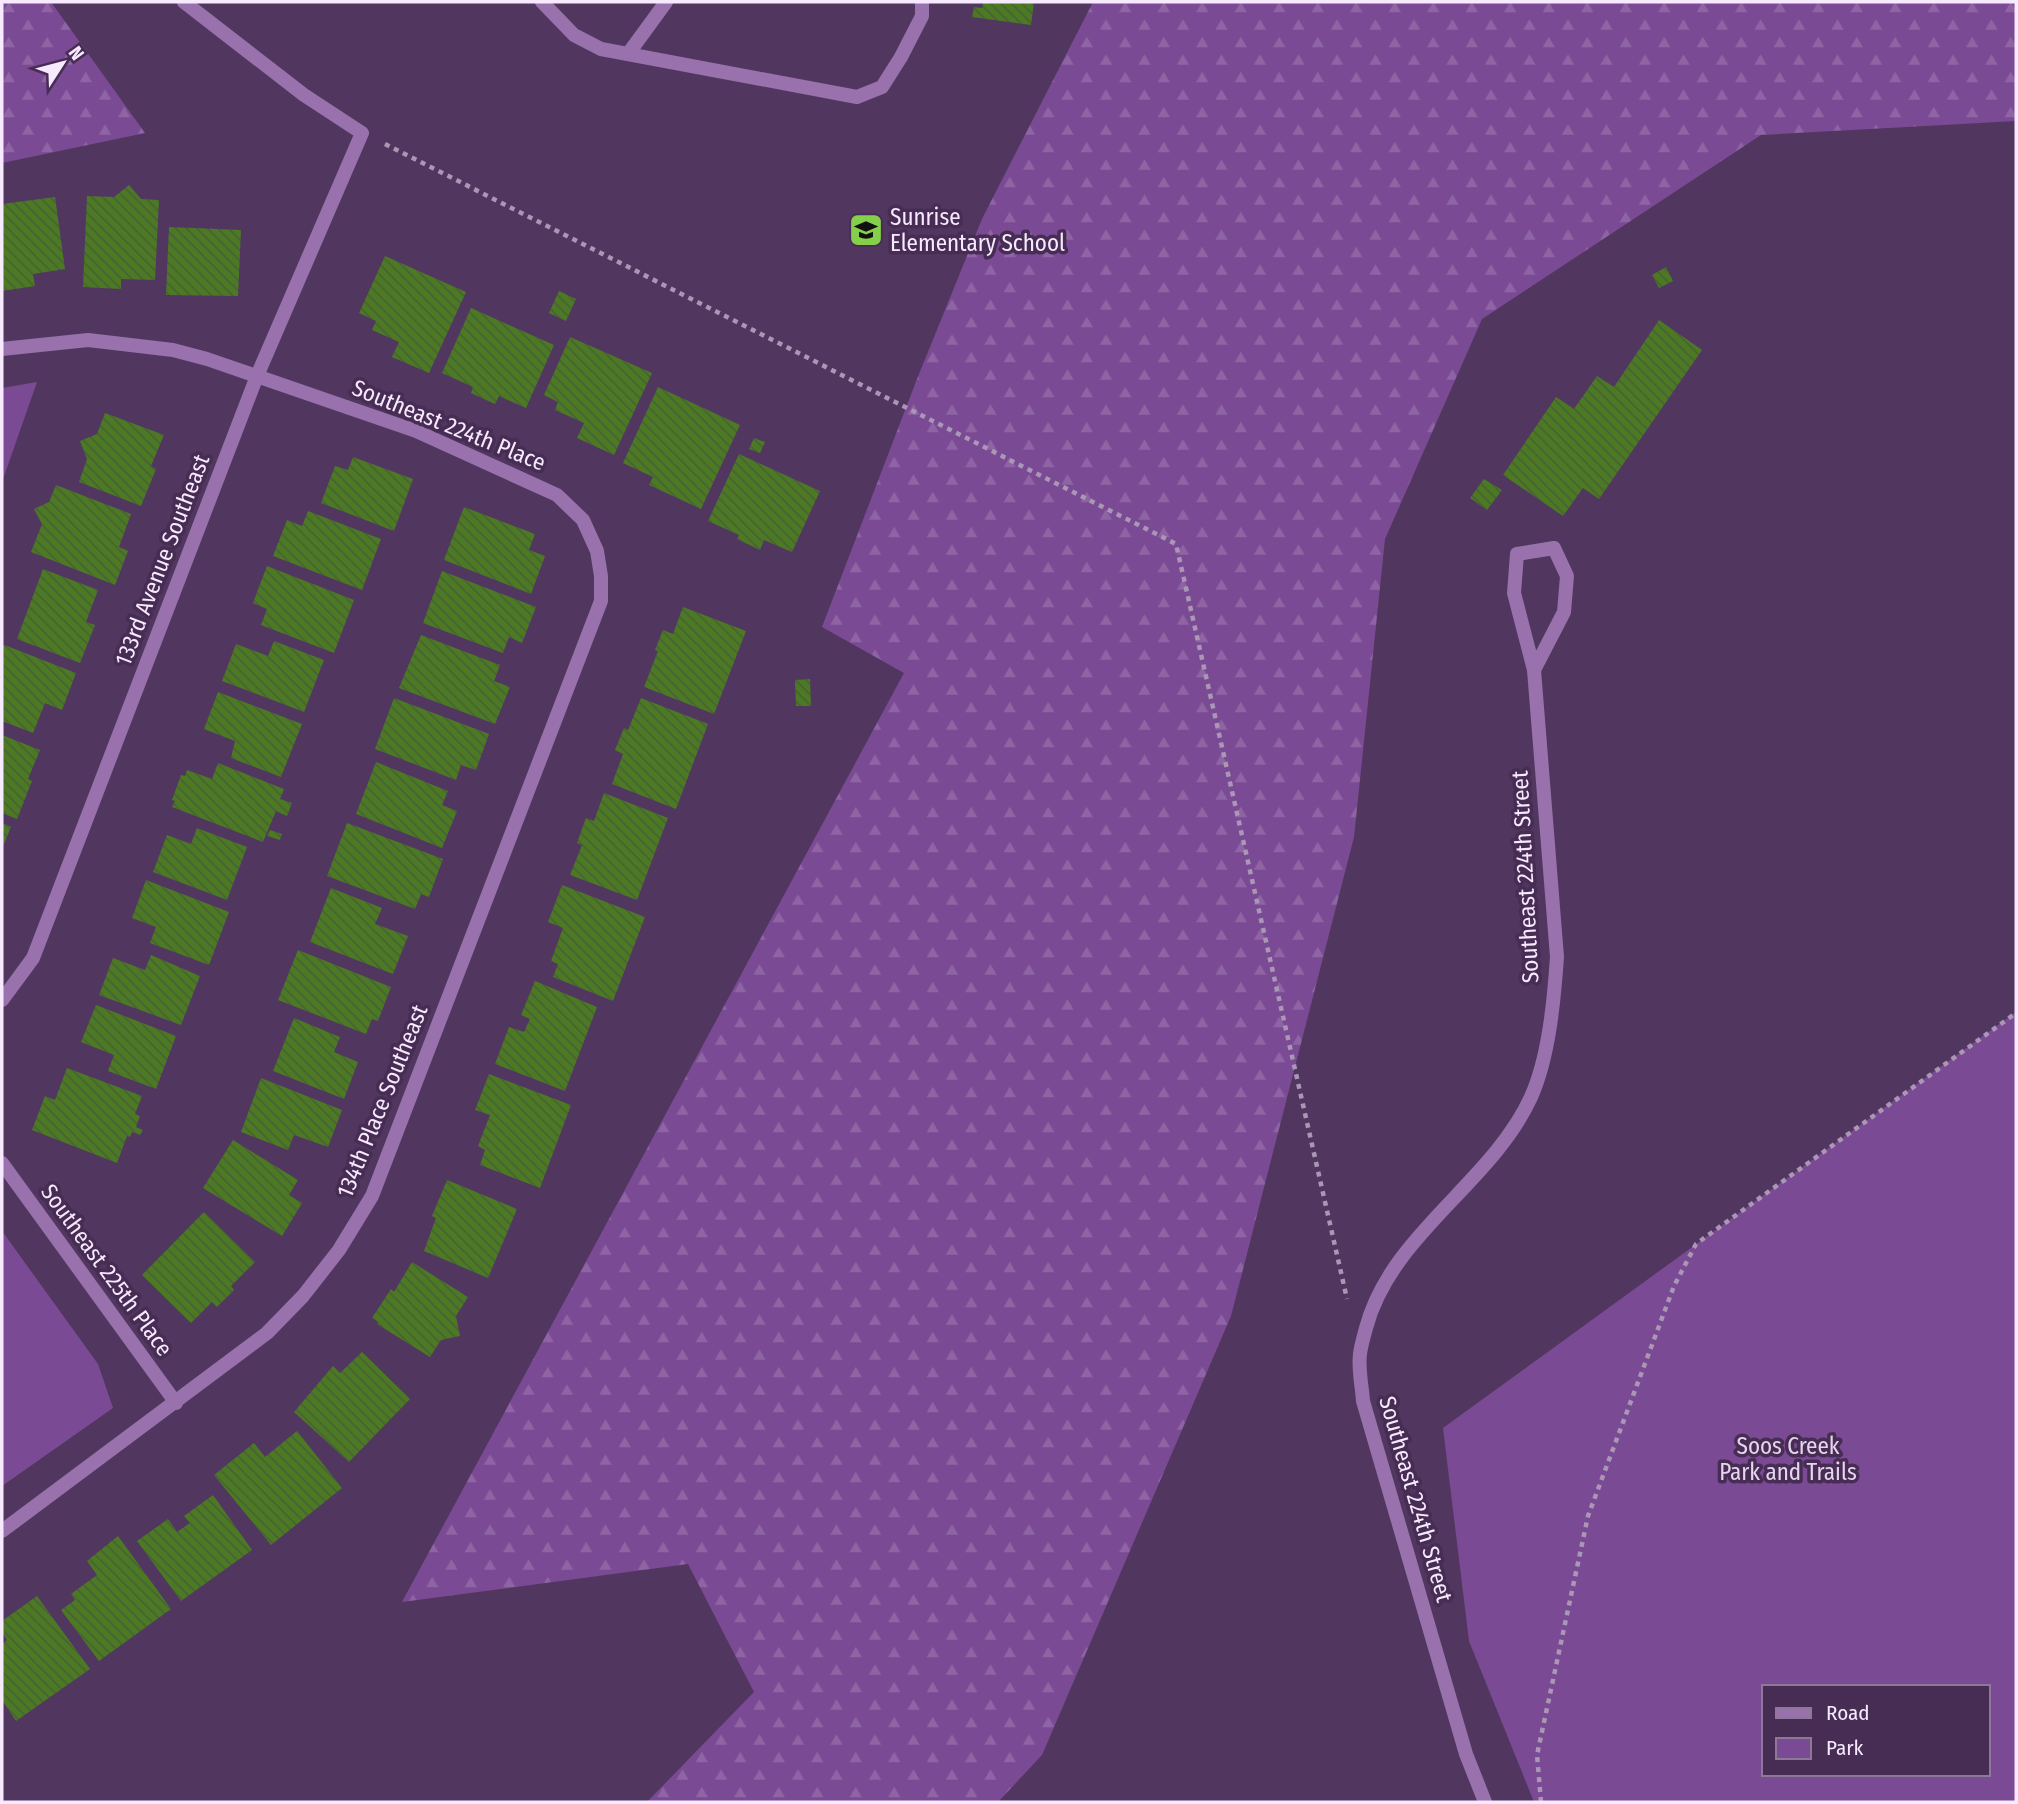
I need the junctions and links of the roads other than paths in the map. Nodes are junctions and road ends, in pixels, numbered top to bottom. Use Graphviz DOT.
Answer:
graph roads {
  1 [pos="184,2"];
  2 [pos="542,2"];
  3 [pos="666,2"];
  4 [pos="922,2"];
  5 [pos="628,54"];
  6 [pos="2,349"];
  7 [pos="257,376"];
  8 [pos="597,551"];
  9 [pos="1534,670"];
  10 [pos="2,1000"];
  11 [pos="2,1163"];
  12 [pos="176,1403"];
  13 [pos="2,1531"];
  14 [pos="1485,1802"];
  1 -- 7 [label="street, 133rd Avenue Southeast"];
  2 -- 5 [label="street"];
  3 -- 5 [label="street"];
  4 -- 5 [label="street"];
  6 -- 7 [label="street, Southeast 224th Place"];
  7 -- 8 [label="street, Southeast 224th Place"];
  7 -- 10 [label="street, 133rd Avenue Southeast"];
  8 -- 12 [label="street, 134th Place Southeast"];
  9 -- 9 [label="street, Southeast 224th Street"];
  9 -- 14 [label="street, Southeast 224th Street"];
  11 -- 12 [label="street, Southeast 225th Place"];
  12 -- 13 [label="street, 134th Place Southeast"];
}
